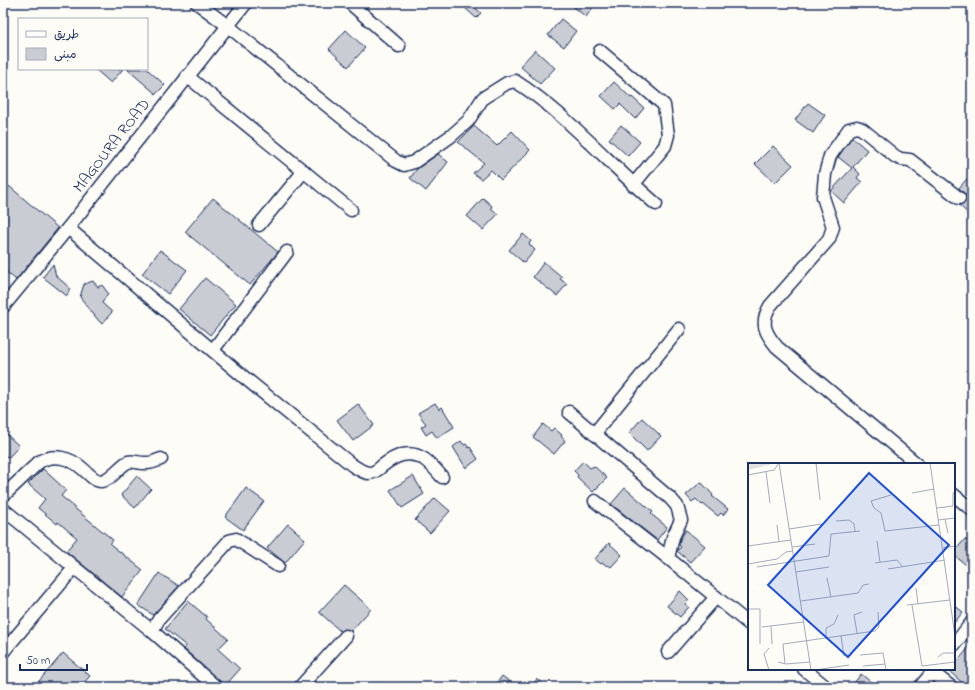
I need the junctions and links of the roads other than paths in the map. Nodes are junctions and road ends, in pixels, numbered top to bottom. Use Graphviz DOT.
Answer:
graph roads {
  1 [pos="197,3"];
  2 [pos="246,3"];
  3 [pos="350,3"];
  4 [pos="228,26"];
  5 [pos="399,46"];
  6 [pos="600,51"];
  7 [pos="187,76"];
  8 [pos="304,171"];
  9 [pos="634,185"];
  10 [pos="959,198"];
  11 [pos="656,204"];
  12 [pos="351,210"];
  13 [pos="259,225"];
  14 [pos="68,228"];
  15 [pos="287,252"];
  16 [pos="3,308"];
  17 [pos="679,329"];
  18 [pos="212,350"];
  19 [pos="569,412"];
  20 [pos="594,434"];
  21 [pos="161,459"];
  22 [pos="916,463"];
  23 [pos="442,476"];
  24 [pos="3,496"];
  25 [pos="955,496"];
  26 [pos="595,501"];
  27 [pos="3,509"];
  28 [pos="972,510"];
  29 [pos="668,558"];
  30 [pos="278,566"];
  31 [pos="74,568"];
  32 [pos="716,597"];
  33 [pos="972,622"];
  34 [pos="748,623"];
  35 [pos="152,631"];
  36 [pos="346,636"];
  37 [pos="955,644"];
  38 [pos="3,652"];
  39 [pos="668,652"];
  40 [pos="805,670"];
  41 [pos="934,670"];
  42 [pos="216,687"];
  43 [pos="300,687"];
  44 [pos="826,687"];
  45 [pos="920,687"];
  46 [pos="951,687"];
  1 -- 4 [label="street"];
  2 -- 4 [label="street, MAGOURA ROAD"];
  3 -- 5 [label="street"];
  4 -- 7 [label="street, MAGOURA ROAD"];
  4 -- 9 [label="street"];
  6 -- 9 [label="street"];
  7 -- 8 [label="street"];
  7 -- 14 [label="street, MAGOURA ROAD"];
  8 -- 12 [label="street"];
  8 -- 13 [label="street"];
  9 -- 11 [label="street"];
  10 -- 22 [label="street"];
  14 -- 16 [label="street, MAGOURA ROAD"];
  14 -- 18 [label="street"];
  15 -- 18 [label="street"];
  17 -- 20 [label="street"];
  18 -- 23 [label="street"];
  19 -- 20 [label="street"];
  20 -- 29 [label="street"];
  21 -- 24 [label="street"];
  25 -- 28 [label="street"];
  26 -- 29 [label="street"];
  27 -- 31 [label="street"];
  29 -- 32 [label="street"];
  30 -- 35 [label="street"];
  31 -- 35 [label="street"];
  31 -- 38 [label="street"];
  32 -- 34 [label="street"];
  32 -- 39 [label="street"];
  33 -- 37 [label="street"];
  35 -- 42 [label="street"];
  36 -- 43 [label="street"];
  40 -- 44 [label="street"];
  41 -- 45 [label="street"];
  41 -- 46 [label="street"];
}
